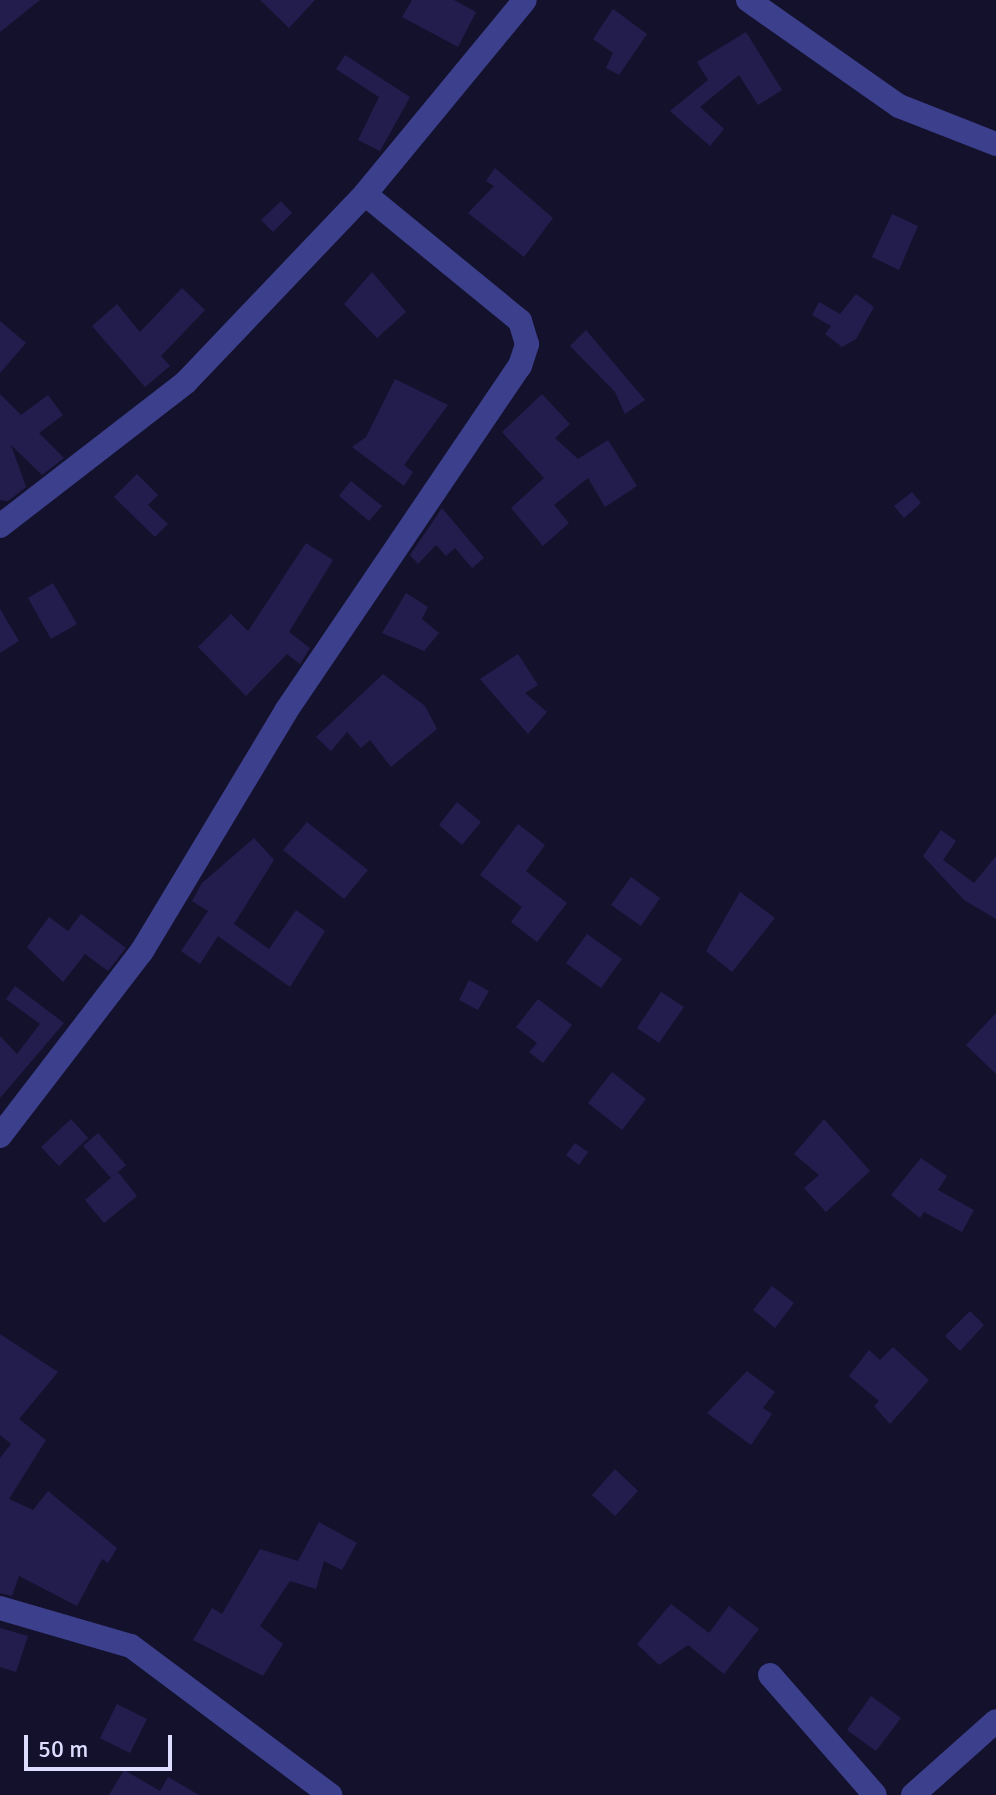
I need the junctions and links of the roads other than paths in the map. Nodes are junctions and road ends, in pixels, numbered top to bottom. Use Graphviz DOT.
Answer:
graph roads {
  1 [pos="525,0"];
  2 [pos="748,0"];
  3 [pos="996,144"];
  4 [pos="365,194"];
  5 [pos="0,526"];
  6 [pos="0,1136"];
  7 [pos="0,1608"];
  8 [pos="770,1675"];
  9 [pos="996,1721"];
  10 [pos="330,1795"];
  11 [pos="875,1795"];
  12 [pos="913,1795"];
  1 -- 4 [label="street"];
  2 -- 3 [label="street"];
  4 -- 5 [label="street"];
  4 -- 6 [label="street"];
  7 -- 10 [label="street"];
  8 -- 11 [label="street"];
  9 -- 12 [label="street"];
}
